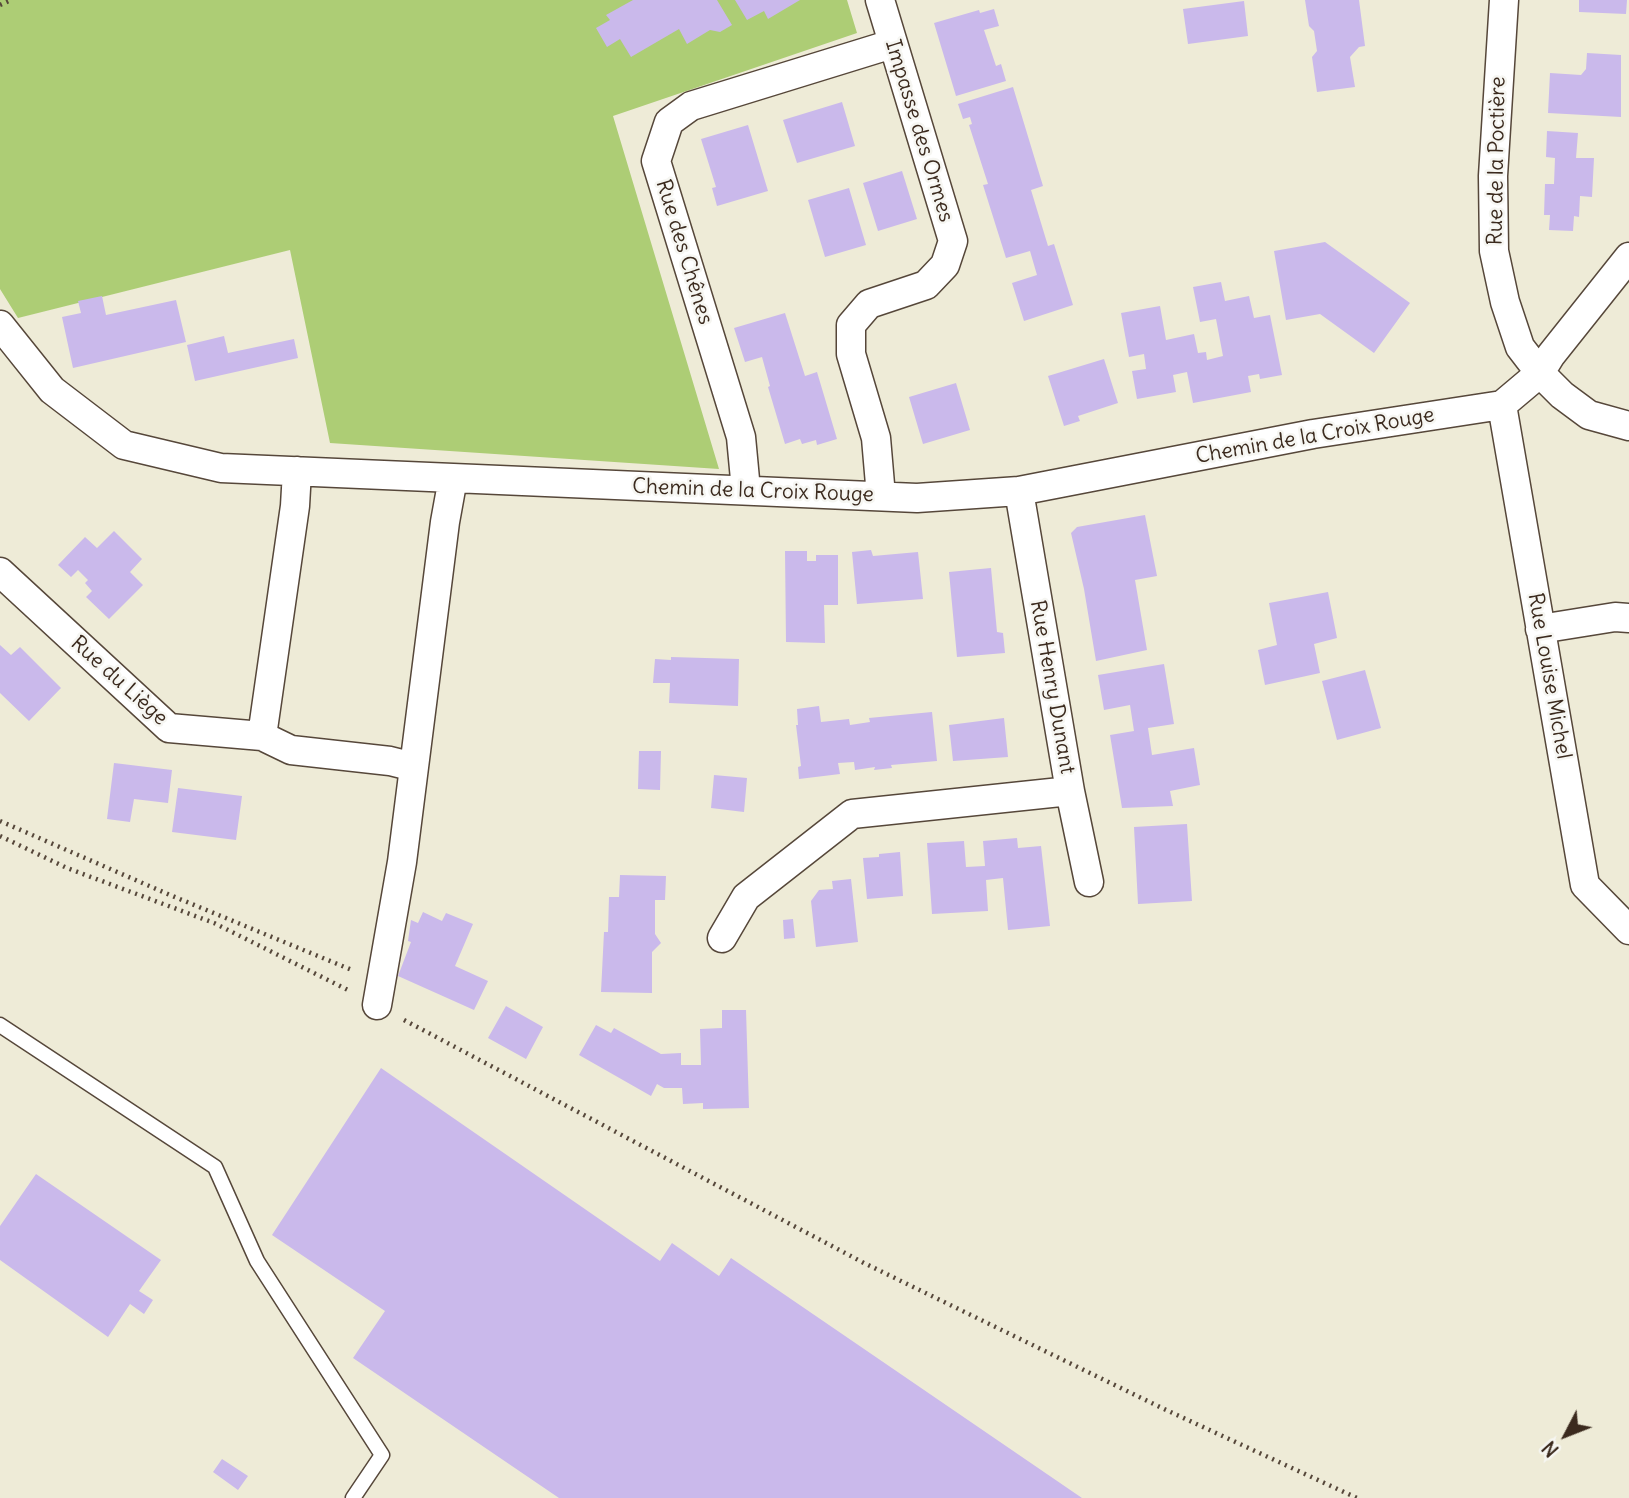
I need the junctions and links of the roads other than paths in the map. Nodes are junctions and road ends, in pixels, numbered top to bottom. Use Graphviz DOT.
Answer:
graph roads {
  1 [pos="880,0"];
  2 [pos="1504,0"];
  3 [pos="892,44"];
  4 [pos="1629,257"];
  5 [pos="0,325"];
  6 [pos="1540,373"];
  7 [pos="1502,405"];
  8 [pos="1629,426"];
  9 [pos="296,471"];
  10 [pos="453,478"];
  11 [pos="746,490"];
  12 [pos="1019,491"];
  13 [pos="881,496"];
  14 [pos="0,572"];
  15 [pos="1629,618"];
  16 [pos="1540,629"];
  17 [pos="262,736"];
  18 [pos="414,766"];
  19 [pos="1070,790"];
  20 [pos="1090,882"];
  21 [pos="1629,930"];
  22 [pos="723,938"];
  23 [pos="377,1005"];
  24 [pos="0,1025"];
  25 [pos="353,1498"];
  1 -- 3 [label="street, Impasse des Ormes"];
  2 -- 6 [label="street, Rue de la Poctière"];
  3 -- 11 [label="street, Rue des Chênes"];
  3 -- 13 [label="street, Impasse des Ormes"];
  4 -- 6 [label="street"];
  5 -- 9 [label="street, Chemin de la Croix Rouge"];
  6 -- 7 [label="street"];
  6 -- 8 [label="street, Rue de la Poctière"];
  7 -- 12 [label="street, Chemin de la Croix Rouge"];
  7 -- 16 [label="street, Rue Louise Michel"];
  9 -- 10 [label="street, Chemin de la Croix Rouge"];
  9 -- 17 [label="street"];
  10 -- 11 [label="street, Chemin de la Croix Rouge"];
  10 -- 18 [label="street"];
  11 -- 13 [label="street, Chemin de la Croix Rouge"];
  12 -- 13 [label="street, Chemin de la Croix Rouge"];
  12 -- 19 [label="street, Rue Henry Dunant"];
  14 -- 17 [label="street, Rue du Liège"];
  15 -- 16 [label="street"];
  16 -- 21 [label="street, Rue Louise Michel"];
  17 -- 18 [label="street, Rue du Liège"];
  18 -- 23 [label="street"];
  19 -- 20 [label="street, Rue Henry Dunant"];
  19 -- 22 [label="street"];
  24 -- 25 [label="lane"];
}
